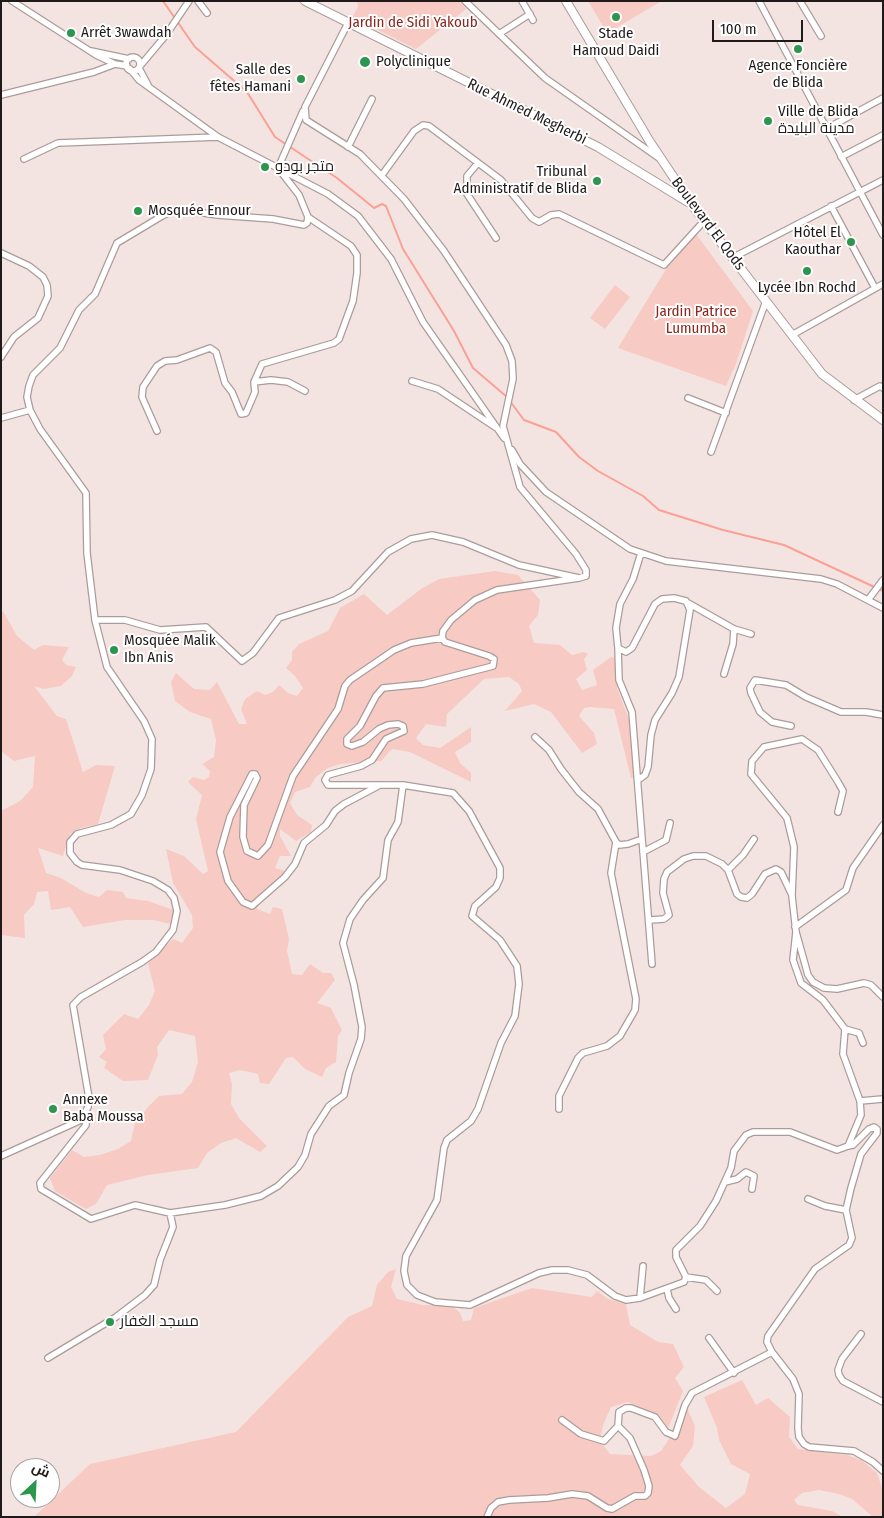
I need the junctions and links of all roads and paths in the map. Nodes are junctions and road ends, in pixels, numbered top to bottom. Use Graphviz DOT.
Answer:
graph roads {
  1 [pos="189,1"];
  2 [pos="198,1"];
  3 [pos="305,1"];
  4 [pos="465,1"];
  5 [pos="522,1"];
  6 [pos="566,1"];
  7 [pos="758,1"];
  8 [pos="800,1"];
  9 [pos="15,2"];
  10 [pos="207,13"];
  11 [pos="348,23"];
  12 [pos="499,34"];
  13 [pos="820,36"];
  14 [pos="91,51"];
  15 [pos="151,54"];
  16 [pos="129,58"];
  17 [pos="137,58"];
  18 [pos="116,64"];
  19 [pos="128,67"];
  20 [pos="139,67"];
  21 [pos="148,86"];
  22 [pos="1,95"];
  23 [pos="883,98"];
  24 [pos="372,100"];
  25 [pos="305,107"];
  26 [pos="826,128"];
  27 [pos="883,135"];
  28 [pos="218,137"];
  29 [pos="648,138"];
  30 [pos="639,144"];
  31 [pos="348,147"];
  32 [pos="841,158"];
  33 [pos="24,159"];
  34 [pos="661,159"];
  35 [pos="478,163"];
  36 [pos="278,168"];
  37 [pos="382,175"];
  38 [pos="883,180"];
  39 [pos="860,192"];
  40 [pos="692,205"];
  41 [pos="831,206"];
  42 [pos="308,218"];
  43 [pos="704,221"];
  44 [pos="882,231"];
  45 [pos="496,238"];
  46 [pos="1,252"];
  47 [pos="734,257"];
  48 [pos="883,284"];
  49 [pos="876,288"];
  50 [pos="766,301"];
  51 [pos="792,334"];
  52 [pos="1,357"];
  53 [pos="412,381"];
  54 [pos="254,382"];
  55 [pos="883,388"];
  56 [pos="305,391"];
  57 [pos="688,398"];
  58 [pos="854,400"];
  59 [pos="30,410"];
  60 [pos="726,413"];
  61 [pos="1,418"];
  62 [pos="883,420"];
  63 [pos="500,427"];
  64 [pos="156,431"];
  65 [pos="507,442"];
  66 [pos="711,452"];
  67 [pos="641,553"];
  68 [pos="579,578"];
  69 [pos="883,580"];
  70 [pos="868,600"];
  71 [pos="688,603"];
  72 [pos="883,608"];
  73 [pos="95,620"];
  74 [pos="734,630"];
  75 [pos="751,634"];
  76 [pos="442,638"];
  77 [pos="618,648"];
  78 [pos="724,674"];
  79 [pos="883,715"];
  80 [pos="792,726"];
  81 [pos="535,737"];
  82 [pos="638,780"];
  83 [pos="403,785"];
  84 [pos="379,786"];
  85 [pos="838,812"];
  86 [pos="670,823"];
  87 [pos="883,825"];
  88 [pos="642,839"];
  89 [pos="754,839"];
  90 [pos="616,842"];
  91 [pos="643,852"];
  92 [pos="728,870"];
  93 [pos="792,896"];
  94 [pos="650,920"];
  95 [pos="795,929"];
  96 [pos="652,964"];
  97 [pos="883,997"];
  98 [pos="845,1029"];
  99 [pos="863,1043"];
  100 [pos="883,1099"];
  101 [pos="860,1101"];
  102 [pos="559,1109"];
  103 [pos="86,1112"];
  104 [pos="848,1146"];
  105 [pos="1,1156"];
  106 [pos="725,1182"];
  107 [pos="752,1189"];
  108 [pos="808,1199"];
  109 [pos="846,1210"];
  110 [pos="170,1213"];
  111 [pos="643,1266"];
  112 [pos="686,1277"];
  113 [pos="667,1289"];
  114 [pos="717,1291"];
  115 [pos="640,1298"];
  116 [pos="676,1309"];
  117 [pos="861,1334"];
  118 [pos="709,1338"];
  119 [pos="772,1352"];
  120 [pos="48,1358"];
  121 [pos="734,1373"];
  122 [pos="883,1402"];
  123 [pos="562,1420"];
  124 [pos="618,1426"];
  125 [pos="883,1471"];
  126 [pos="488,1517"];
  1 -- 15 [label="street"];
  2 -- 10 [label="street"];
  3 -- 11 [label="main road, Rue Ahmed Megherbi"];
  4 -- 12 [label="street"];
  5 -- 12 [label="street"];
  6 -- 29 [label="main road, Boulevard El Qods"];
  7 -- 26 [label="street"];
  8 -- 13 [label="street"];
  9 -- 14 [label="street"];
  11 -- 25 [label="street"];
  11 -- 40 [label="main road, Rue Ahmed Megherbi"];
  12 -- 30 [label="street"];
  14 -- 16 [label="street"];
  14 -- 18 [label="street"];
  15 -- 17 [label="street"];
  15 -- 20 [label="street"];
  16 -- 17 [label="street"];
  16 -- 19 [label="street"];
  17 -- 20 [label="street"];
  18 -- 19 [label="street"];
  18 -- 22 [label="street"];
  19 -- 20 [label="street"];
  19 -- 21 [label="street"];
  20 -- 21 [label="street"];
  21 -- 28 [label="street"];
  23 -- 26 [label="street"];
  24 -- 31 [label="street"];
  25 -- 31 [label="street"];
  25 -- 36 [label="street"];
  26 -- 32 [label="street"];
  27 -- 32 [label="street"];
  28 -- 33 [label="street"];
  28 -- 36 [label="street"];
  29 -- 30 [label="street"];
  29 -- 34 [label="main road, Boulevard El Qods"];
  30 -- 34 [label="street"];
  31 -- 37 [label="street"];
  32 -- 39 [label="street"];
  34 -- 40 [label="main road, Boulevard El Qods"];
  35 -- 37 [label="street"];
  35 -- 43 [label="street"];
  35 -- 45 [label="street"];
  36 -- 42 [label="street"];
  36 -- 63 [label="street"];
  37 -- 63 [label="street"];
  38 -- 39 [label="street"];
  39 -- 41 [label="street"];
  39 -- 44 [label="street"];
  40 -- 43 [label="main road, Boulevard El Qods"];
  41 -- 47 [label="street"];
  41 -- 49 [label="street"];
  42 -- 54 [label="street"];
  42 -- 59 [label="street"];
  43 -- 47 [label="main road, Boulevard El Qods"];
  46 -- 52 [label="street"];
  47 -- 50 [label="main road, Boulevard El Qods"];
  48 -- 49 [label="street"];
  49 -- 51 [label="street"];
  50 -- 51 [label="main road, Boulevard El Qods"];
  50 -- 60 [label="street"];
  51 -- 58 [label="main road, Boulevard El Qods"];
  53 -- 63 [label="street"];
  54 -- 56 [label="street"];
  54 -- 64 [label="street"];
  55 -- 58 [label="street"];
  57 -- 60 [label="street"];
  58 -- 62 [label="main road, Boulevard El Qods"];
  59 -- 61 [label="street"];
  59 -- 73 [label="street"];
  60 -- 66 [label="street"];
  63 -- 65 [label="street"];
  65 -- 67 [label="street"];
  65 -- 68 [label="street"];
  67 -- 70 [label="street"];
  67 -- 77 [label="street"];
  68 -- 73 [label="street"];
  68 -- 76 [label="street"];
  69 -- 70 [label="street"];
  70 -- 72 [label="street"];
  71 -- 74 [label="street"];
  71 -- 77 [label="street"];
  71 -- 82 [label="street"];
  73 -- 103 [label="street"];
  74 -- 75 [label="street"];
  74 -- 78 [label="street"];
  76 -- 84 [label="street"];
  76 -- 84 [label="street"];
  77 -- 82 [label="street"];
  79 -- 80 [label="street"];
  81 -- 90 [label="street"];
  82 -- 88 [label="street"];
  83 -- 84 [label="street"];
  83 -- 110 [label="street"];
  83 -- 115 [label="street"];
  85 -- 93 [label="street"];
  86 -- 91 [label="street"];
  87 -- 95 [label="street"];
  88 -- 90 [label="street"];
  88 -- 91 [label="street"];
  89 -- 92 [label="street"];
  90 -- 102 [label="street"];
  91 -- 94 [label="street"];
  92 -- 93 [label="street"];
  92 -- 94 [label="street"];
  93 -- 95 [label="street"];
  94 -- 96 [label="street"];
  95 -- 97 [label="street"];
  95 -- 98 [label="street"];
  98 -- 99 [label="street"];
  98 -- 101 [label="street"];
  100 -- 101 [label="street"];
  101 -- 104 [label="street"];
  103 -- 105 [label="street"];
  103 -- 110 [label="street"];
  104 -- 106 [label="street"];
  104 -- 109 [label="street"];
  106 -- 107 [label="street"];
  106 -- 112 [label="street"];
  108 -- 109 [label="street"];
  109 -- 119 [label="street"];
  110 -- 120 [label="street"];
  111 -- 115 [label="street"];
  112 -- 113 [label="street"];
  112 -- 114 [label="street"];
  113 -- 115 [label="street"];
  113 -- 116 [label="street"];
  117 -- 122 [label="street"];
  118 -- 121 [label="street"];
  119 -- 121 [label="street"];
  119 -- 125 [label="street"];
  121 -- 124 [label="street"];
  123 -- 124 [label="street"];
  124 -- 126 [label="street"];
}
